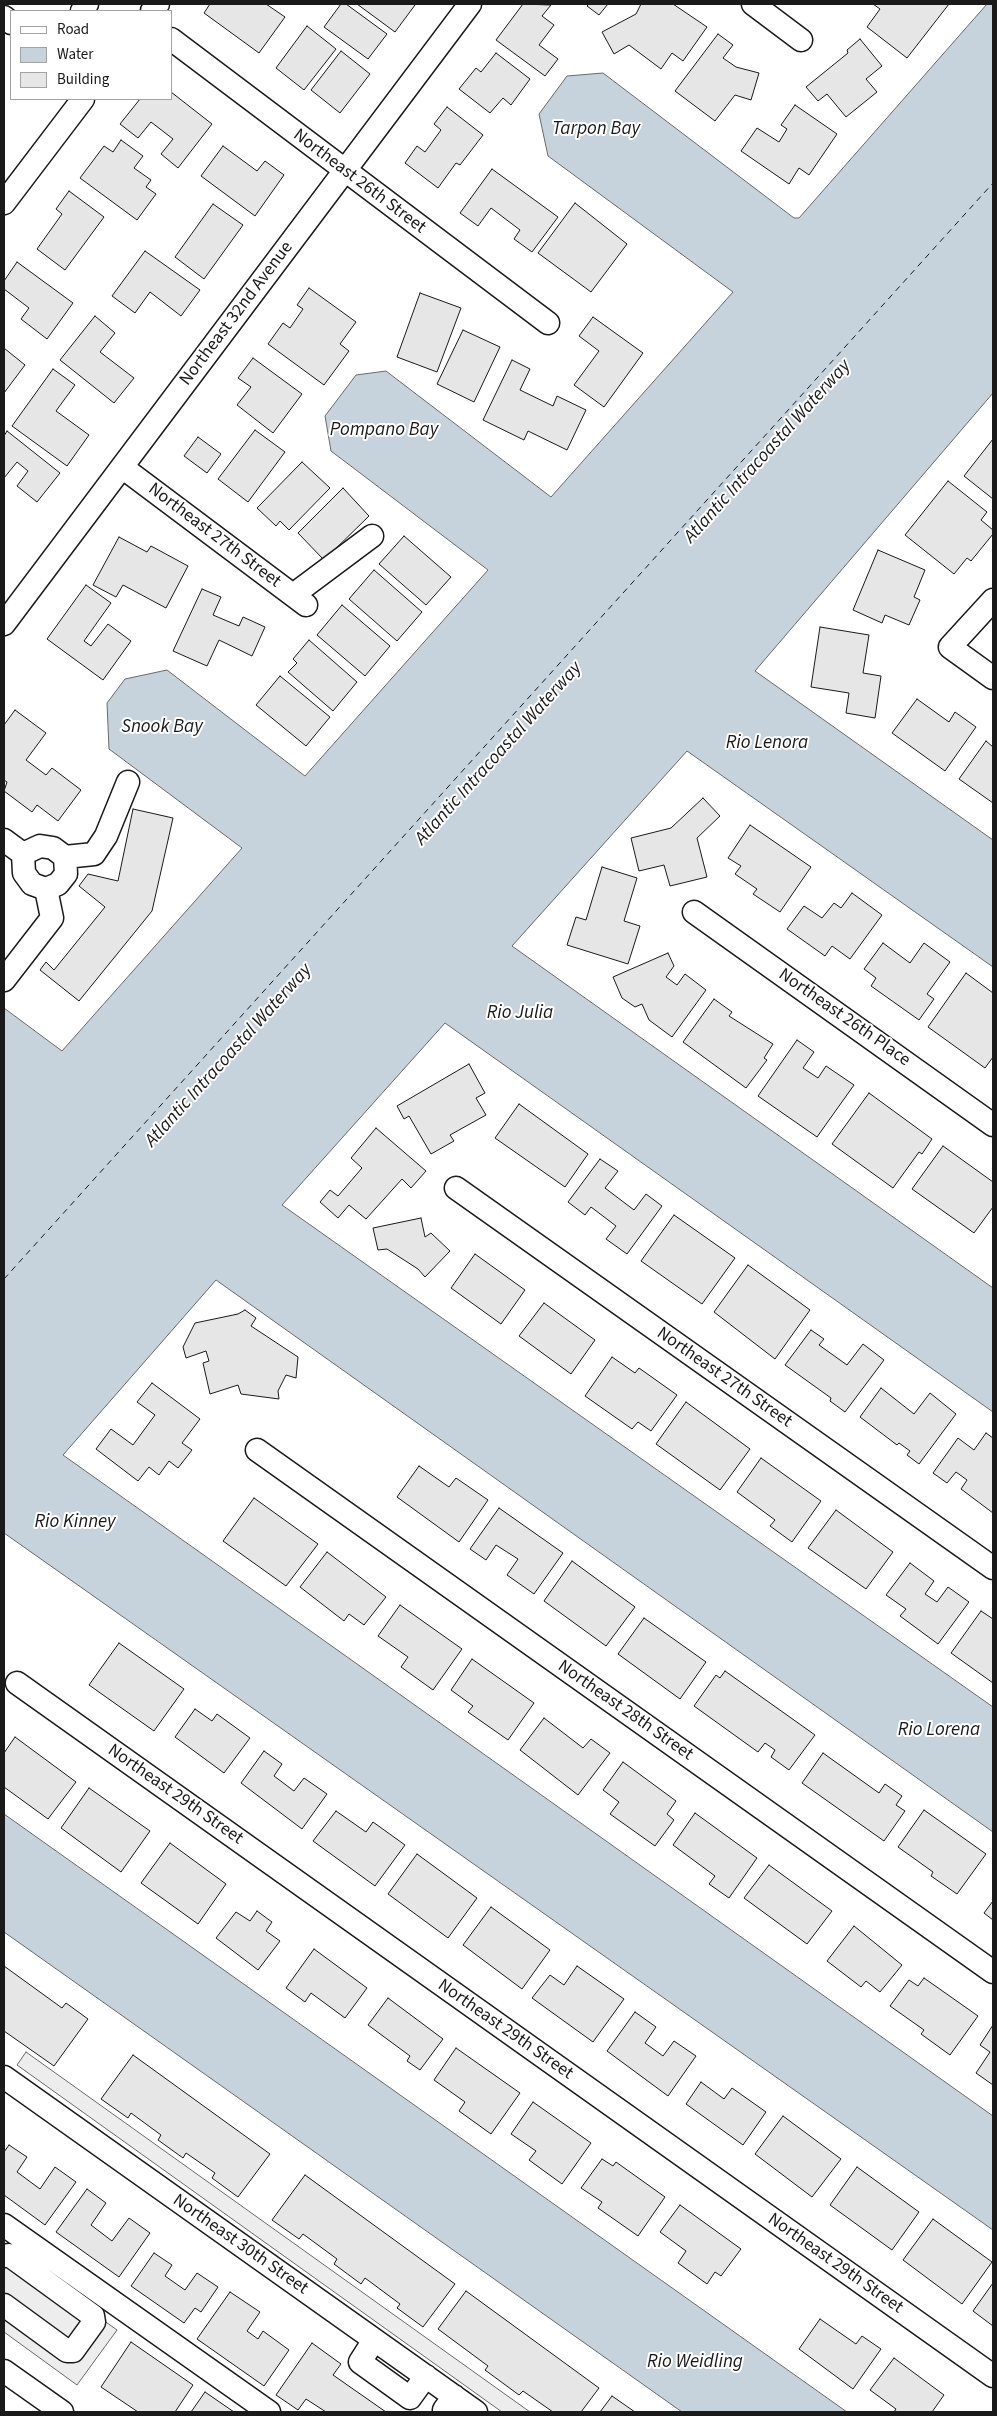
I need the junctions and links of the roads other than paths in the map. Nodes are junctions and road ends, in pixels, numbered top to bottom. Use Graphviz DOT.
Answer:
graph roads {
  1 [pos="470,4"];
  2 [pos="753,4"];
  3 [pos="172,40"];
  4 [pos="801,40"];
  5 [pos="82,100"];
  6 [pos="345,171"];
  7 [pos="4,203"];
  8 [pos="548,323"];
  9 [pos="122,466"];
  10 [pos="372,536"];
  11 [pos="993,600"];
  12 [pos="4,624"];
  13 [pos="993,678"];
  14 [pos="128,782"];
  15 [pos="4,840"];
  16 [pos="23,854"];
  17 [pos="65,857"];
  18 [pos="46,889"];
  19 [pos="694,912"];
  20 [pos="4,980"];
  21 [pos="993,1125"];
  22 [pos="456,1188"];
  23 [pos="256,1450"];
  24 [pos="993,1568"];
  25 [pos="17,1683"];
  26 [pos="993,1972"];
  27 [pos="4,2077"];
  28 [pos="4,2225"];
  29 [pos="4,2256"];
  30 [pos="4,2306"];
  31 [pos="318,2319"];
  32 [pos="345,2332"];
  33 [pos="4,2371"];
  34 [pos="993,2376"];
  35 [pos="444,2405"];
  36 [pos="62,2412"];
  37 [pos="269,2412"];
  38 [pos="476,2412"];
  1 -- 6 [label="street, Northeast 32nd Avenue"];
  2 -- 4 [label="street"];
  3 -- 6 [label="street, Northeast 26th Street"];
  5 -- 7 [label="street"];
  6 -- 8 [label="street, Northeast 26th Street"];
  6 -- 9 [label="street, Northeast 32nd Avenue"];
  9 -- 10 [label="street, Northeast 27th Street"];
  9 -- 12 [label="street, Northeast 32nd Avenue"];
  11 -- 13 [label="street"];
  14 -- 17 [label="street"];
  15 -- 16 [label="street"];
  16 -- 17 [label="street"];
  16 -- 18 [label="street"];
  17 -- 18 [label="street"];
  18 -- 20 [label="street"];
  19 -- 21 [label="street, Northeast 26th Place"];
  22 -- 24 [label="street, Northeast 27th Street"];
  23 -- 26 [label="street, Northeast 28th Street"];
  25 -- 34 [label="street, Northeast 29th Street"];
  27 -- 32 [label="street, Northeast 30th Street"];
  28 -- 37 [label="street"];
  29 -- 30 [label="street"];
  31 -- 32 [label="street"];
  32 -- 35 [label="street, Northeast 30th Street"];
  33 -- 36 [label="street"];
  35 -- 38 [label="street, Northeast 30th Street"];
}
